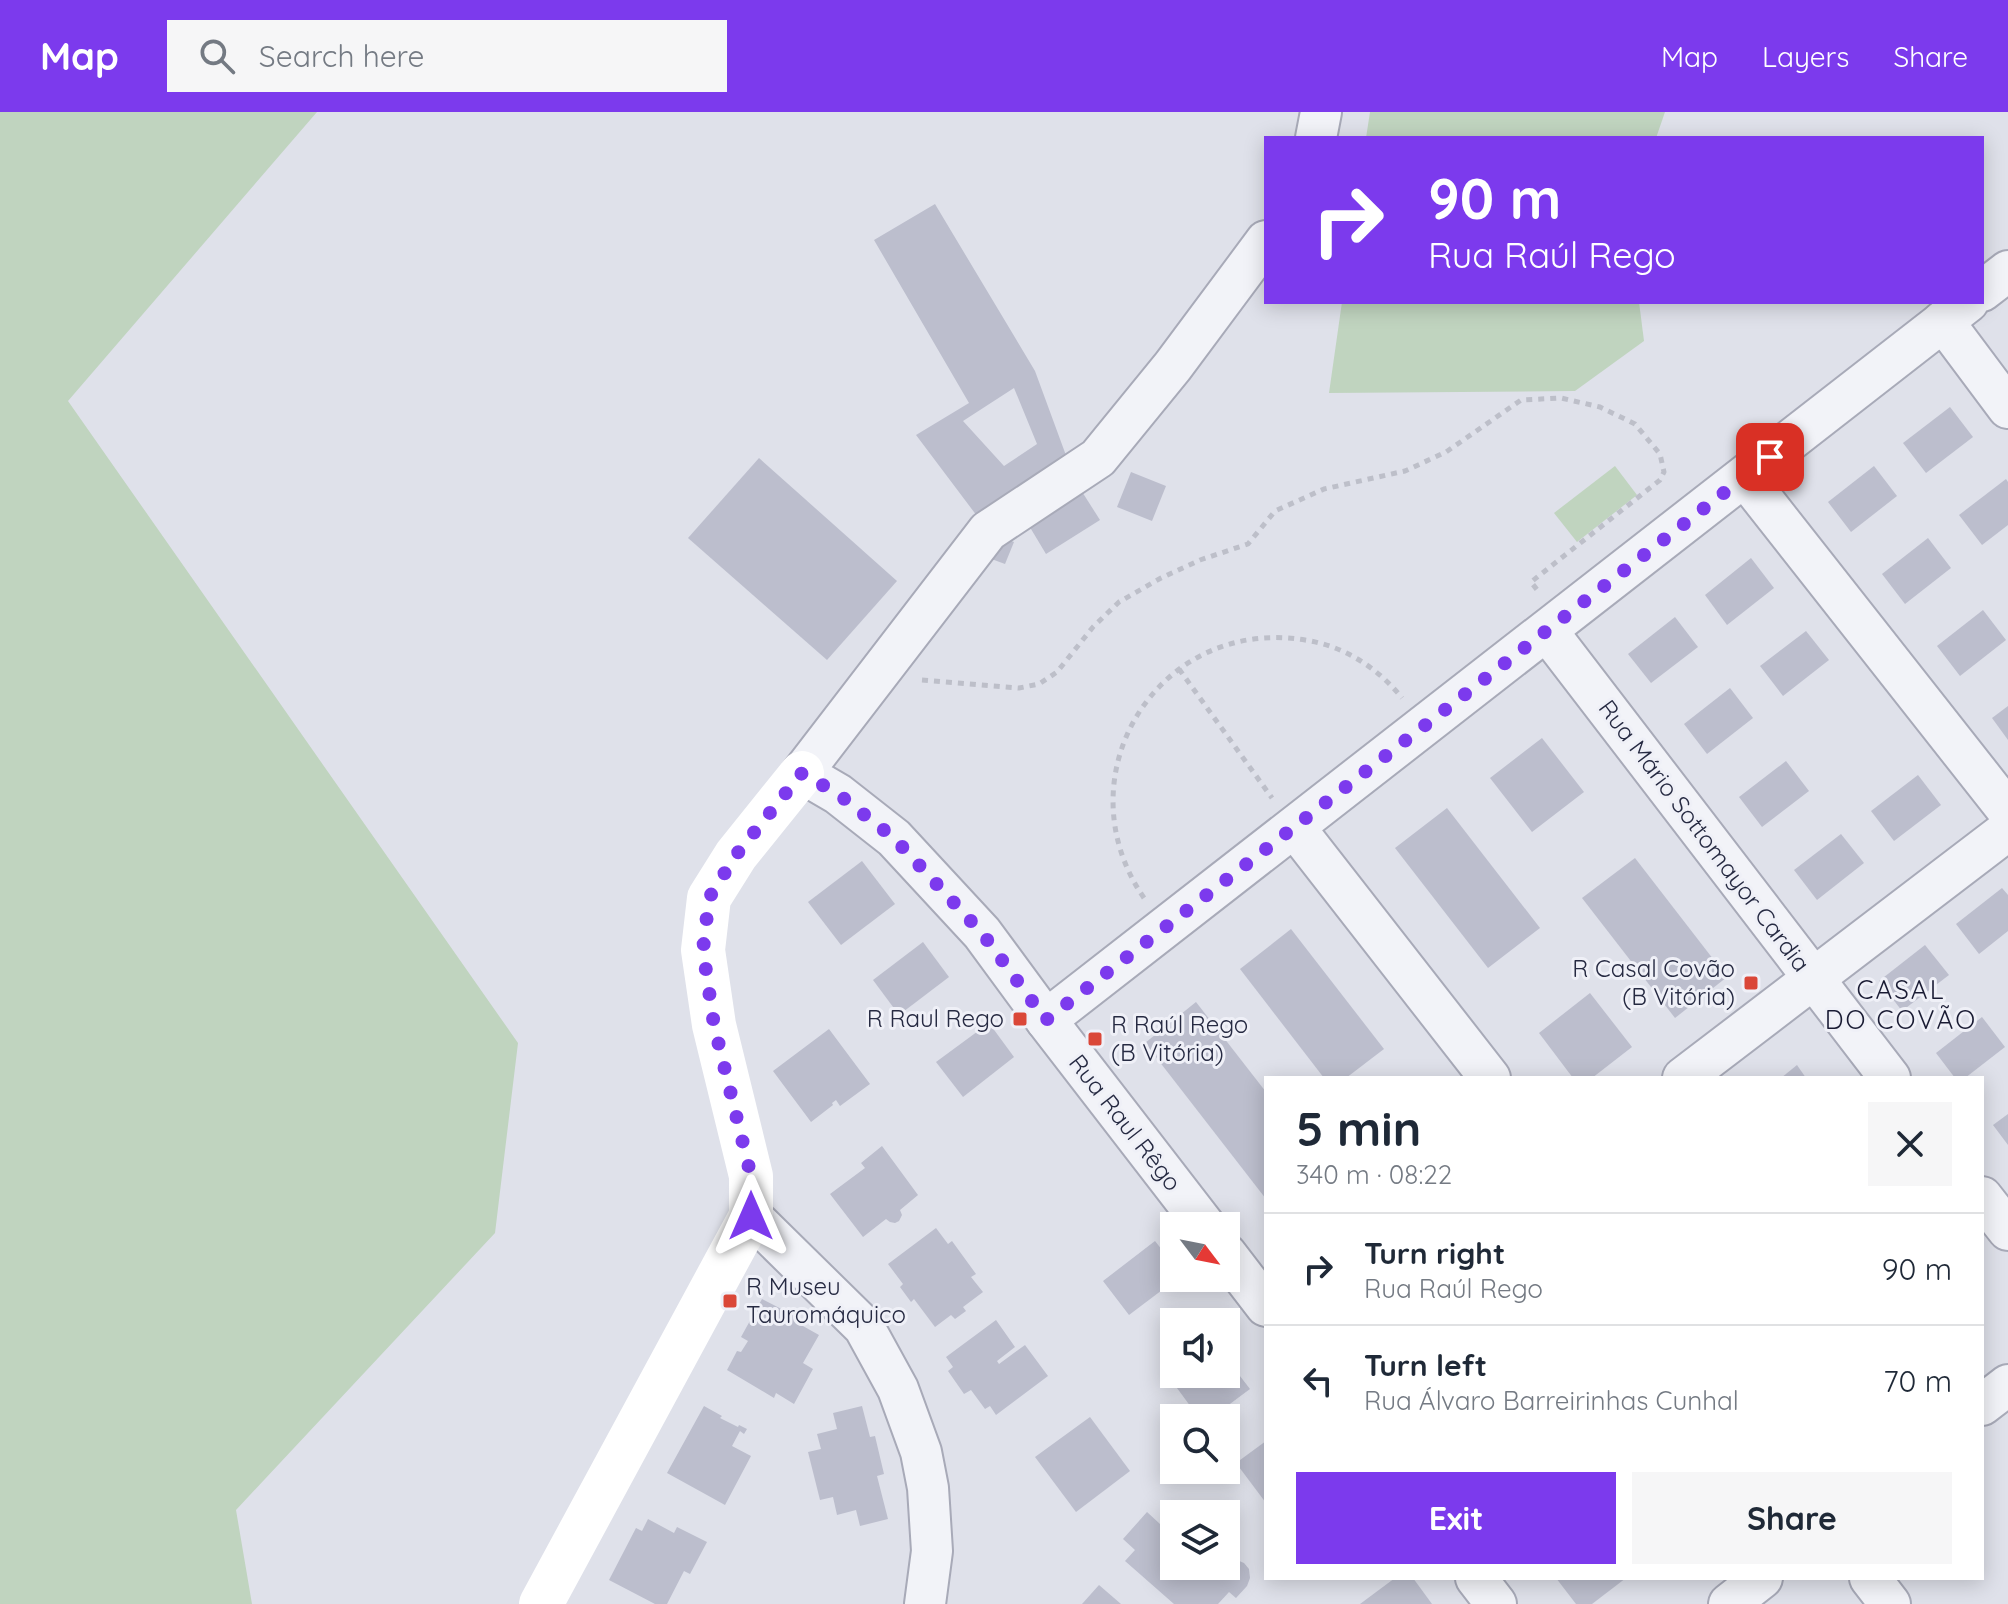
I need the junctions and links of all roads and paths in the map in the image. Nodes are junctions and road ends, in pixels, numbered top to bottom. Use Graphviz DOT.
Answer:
graph roads {
  1 [pos="1321,112"];
  2 [pos="1316,136"];
  3 [pos="1264,244"];
  4 [pos="2008,271"];
  5 [pos="1984,289"];
  6 [pos="1956,312"];
  7 [pos="2008,408"];
  8 [pos="1745,477"];
  9 [pos="1554,626"];
  10 [pos="1179,669"];
  11 [pos="873,682"];
  12 [pos="1425,727"];
  13 [pos="802,773"];
  14 [pos="2008,811"];
  15 [pos="1295,828"];
  16 [pos="2008,830"];
  17 [pos="1167,928"];
  18 [pos="1813,979"];
  19 [pos="1046,1020"];
  20 [pos="1488,1076"];
  21 [pos="1686,1076"];
  22 [pos="1888,1076"];
  23 [pos="1984,1200"];
  24 [pos="1194,1212"];
  25 [pos="751,1216"];
  26 [pos="2008,1230"];
  27 [pos="1240,1272"];
  28 [pos="1264,1303"];
  29 [pos="2008,1385"];
  30 [pos="1984,1403"];
  31 [pos="1478,1580"];
  32 [pos="1759,1580"];
  33 [pos="1872,1580"];
  34 [pos="541,1604"];
  35 [pos="925,1604"];
  36 [pos="1496,1604"];
  37 [pos="1729,1604"];
  38 [pos="1890,1604"];
  1 -- 2 [label="street"];
  3 -- 11 [label="street"];
  4 -- 5 [label="street"];
  6 -- 7 [label="street"];
  6 -- 8 [label="street"];
  8 -- 9 [label="street"];
  8 -- 14 [label="street"];
  9 -- 11 [label="path"];
  9 -- 12 [label="street"];
  9 -- 18 [label="street, Rua Mário Sottomayor Cardia"];
  10 -- 12 [label="path"];
  10 -- 15 [label="path"];
  10 -- 17 [label="path"];
  11 -- 13 [label="street"];
  12 -- 15 [label="street"];
  13 -- 19 [label="street, Rua Raul Rêgo"];
  13 -- 25 [label="street"];
  15 -- 17 [label="street"];
  15 -- 20 [label="street"];
  16 -- 18 [label="street"];
  17 -- 19 [label="street"];
  18 -- 21 [label="street"];
  18 -- 22 [label="street, Rua Mário Sottomayor Cardia"];
  19 -- 24 [label="street, Rua Raul Rêgo"];
  23 -- 26 [label="street"];
  25 -- 34 [label="street"];
  25 -- 35 [label="street"];
  27 -- 28 [label="street"];
  29 -- 30 [label="street"];
  31 -- 36 [label="street"];
  32 -- 37 [label="street"];
  33 -- 38 [label="street"];
}
